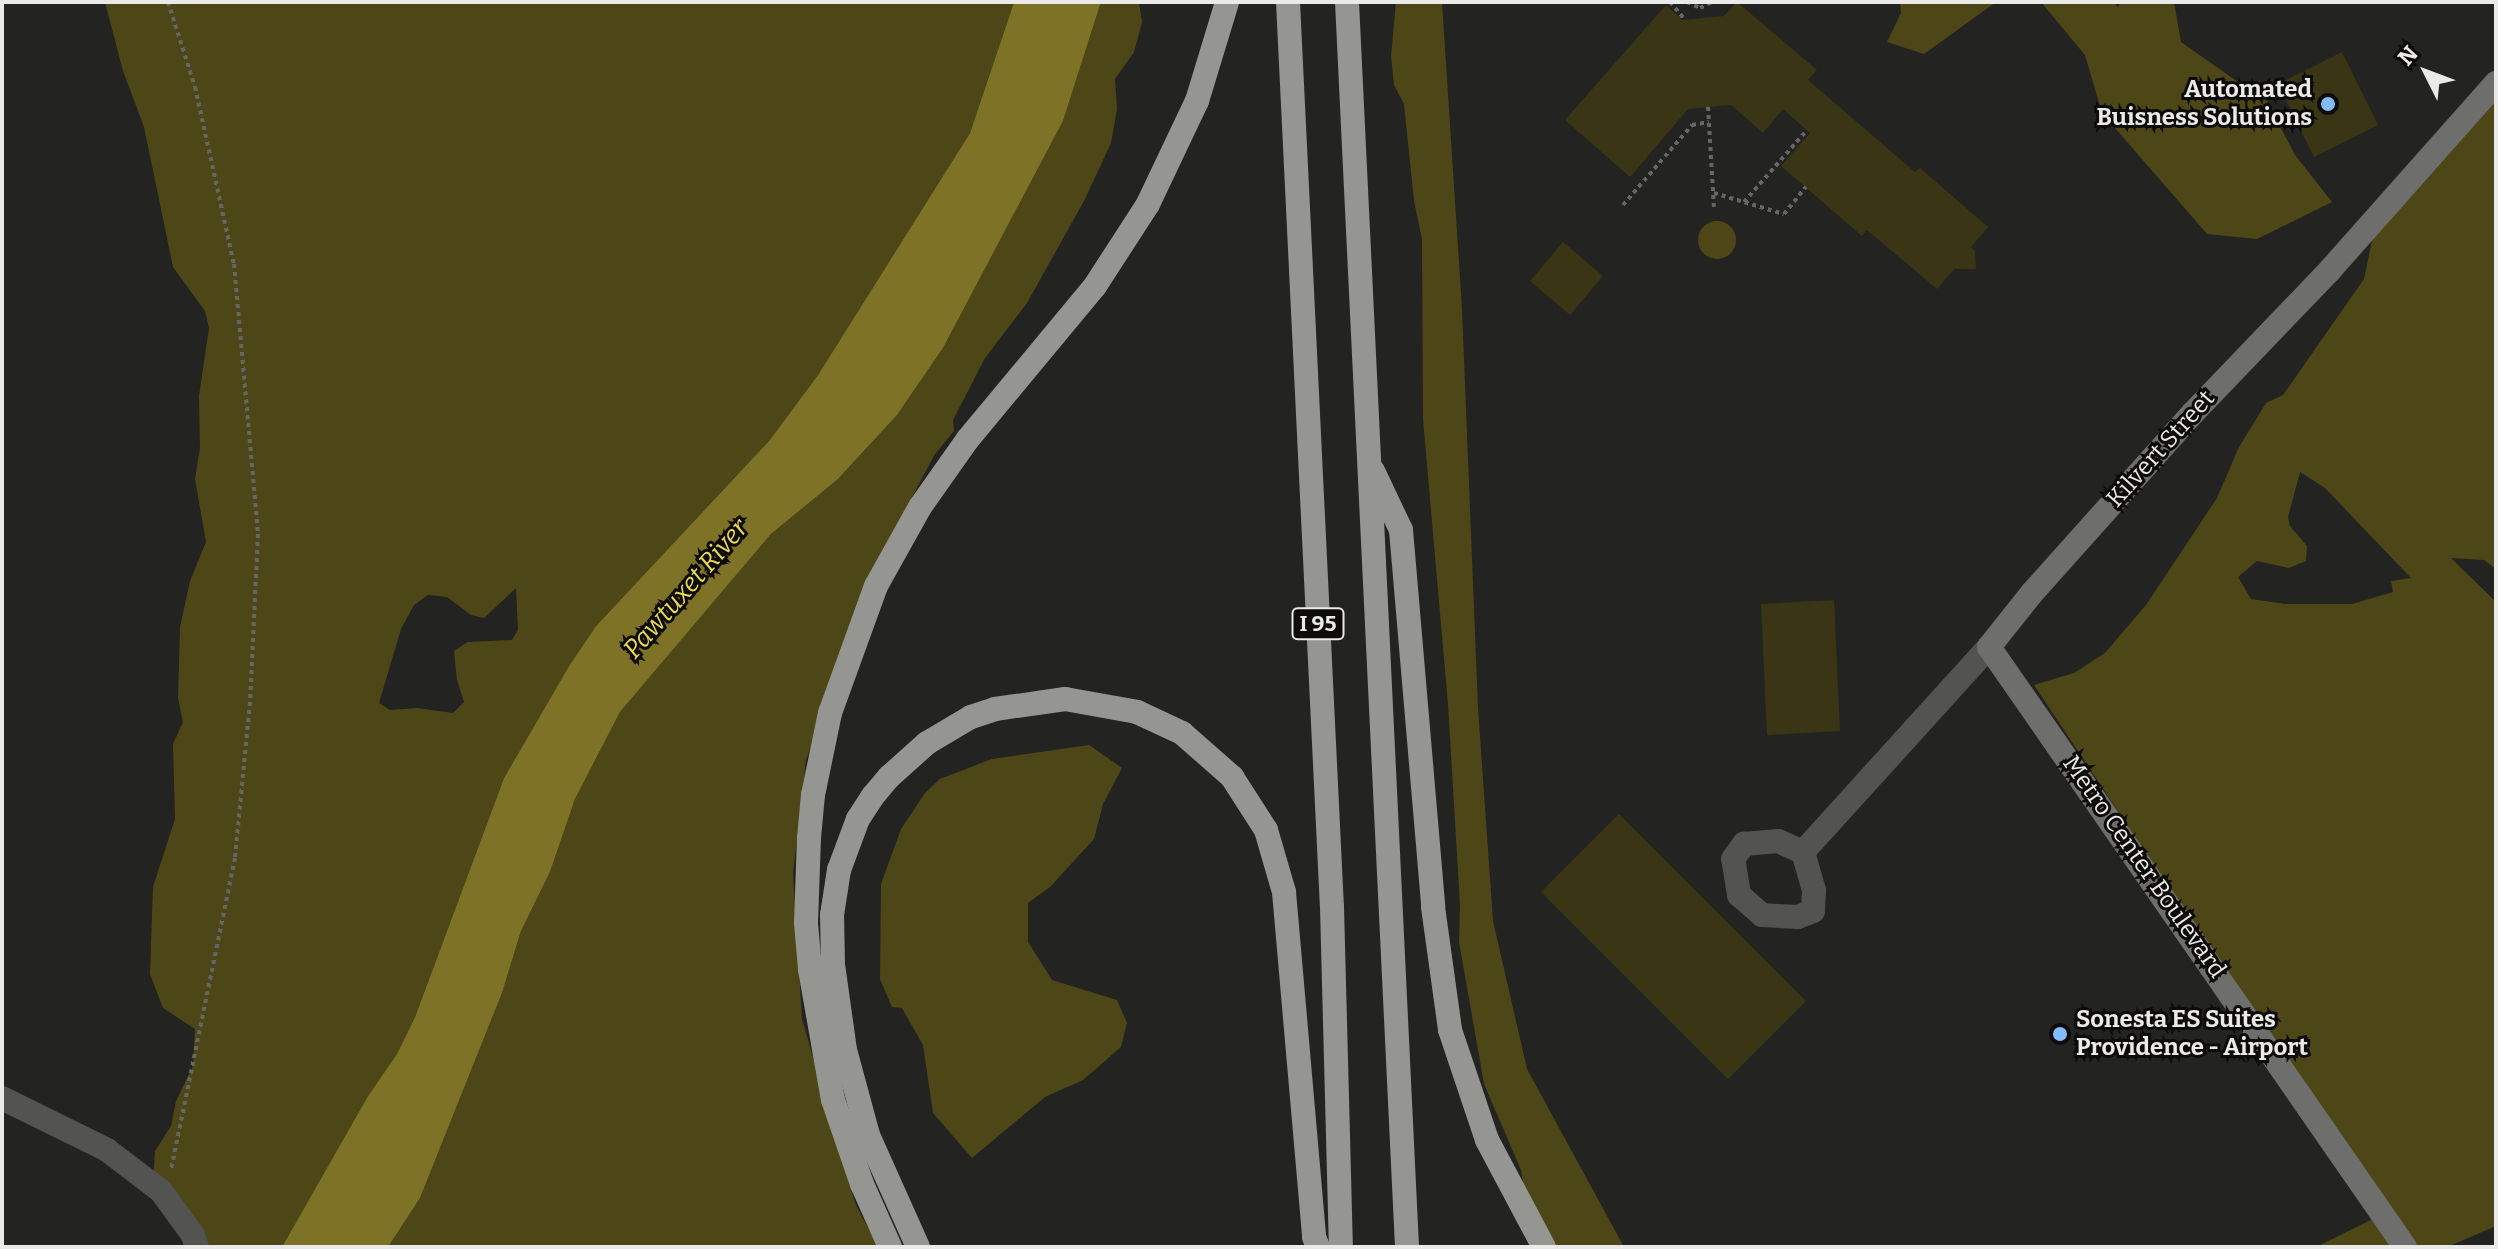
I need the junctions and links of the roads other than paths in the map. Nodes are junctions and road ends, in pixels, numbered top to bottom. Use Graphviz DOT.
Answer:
graph roads {
  1 [pos="1227,2"];
  2 [pos="1288,2"];
  3 [pos="1347,2"];
  4 [pos="2496,83"];
  5 [pos="1368,461"];
  6 [pos="1989,647"];
  7 [pos="1803,852"];
  8 [pos="2,1098"];
  9 [pos="197,1247"];
  10 [pos="890,1247"];
  11 [pos="918,1247"];
  12 [pos="1318,1247"];
  13 [pos="1341,1247"];
  14 [pos="1407,1247"];
  15 [pos="1544,1247"];
  16 [pos="2405,1247"];
  1 -- 10 [label="highway"];
  2 -- 13 [label="highway, I 95"];
  3 -- 5 [label="highway, I 95"];
  4 -- 6 [label="street, Kilvert Street"];
  5 -- 14 [label="highway, I 95"];
  5 -- 15 [label="highway"];
  6 -- 7 [label="street, Kilvert Street"];
  6 -- 16 [label="street, Metro Center Boulevard"];
  8 -- 9 [label="street"];
  11 -- 12 [label="highway"];
}
